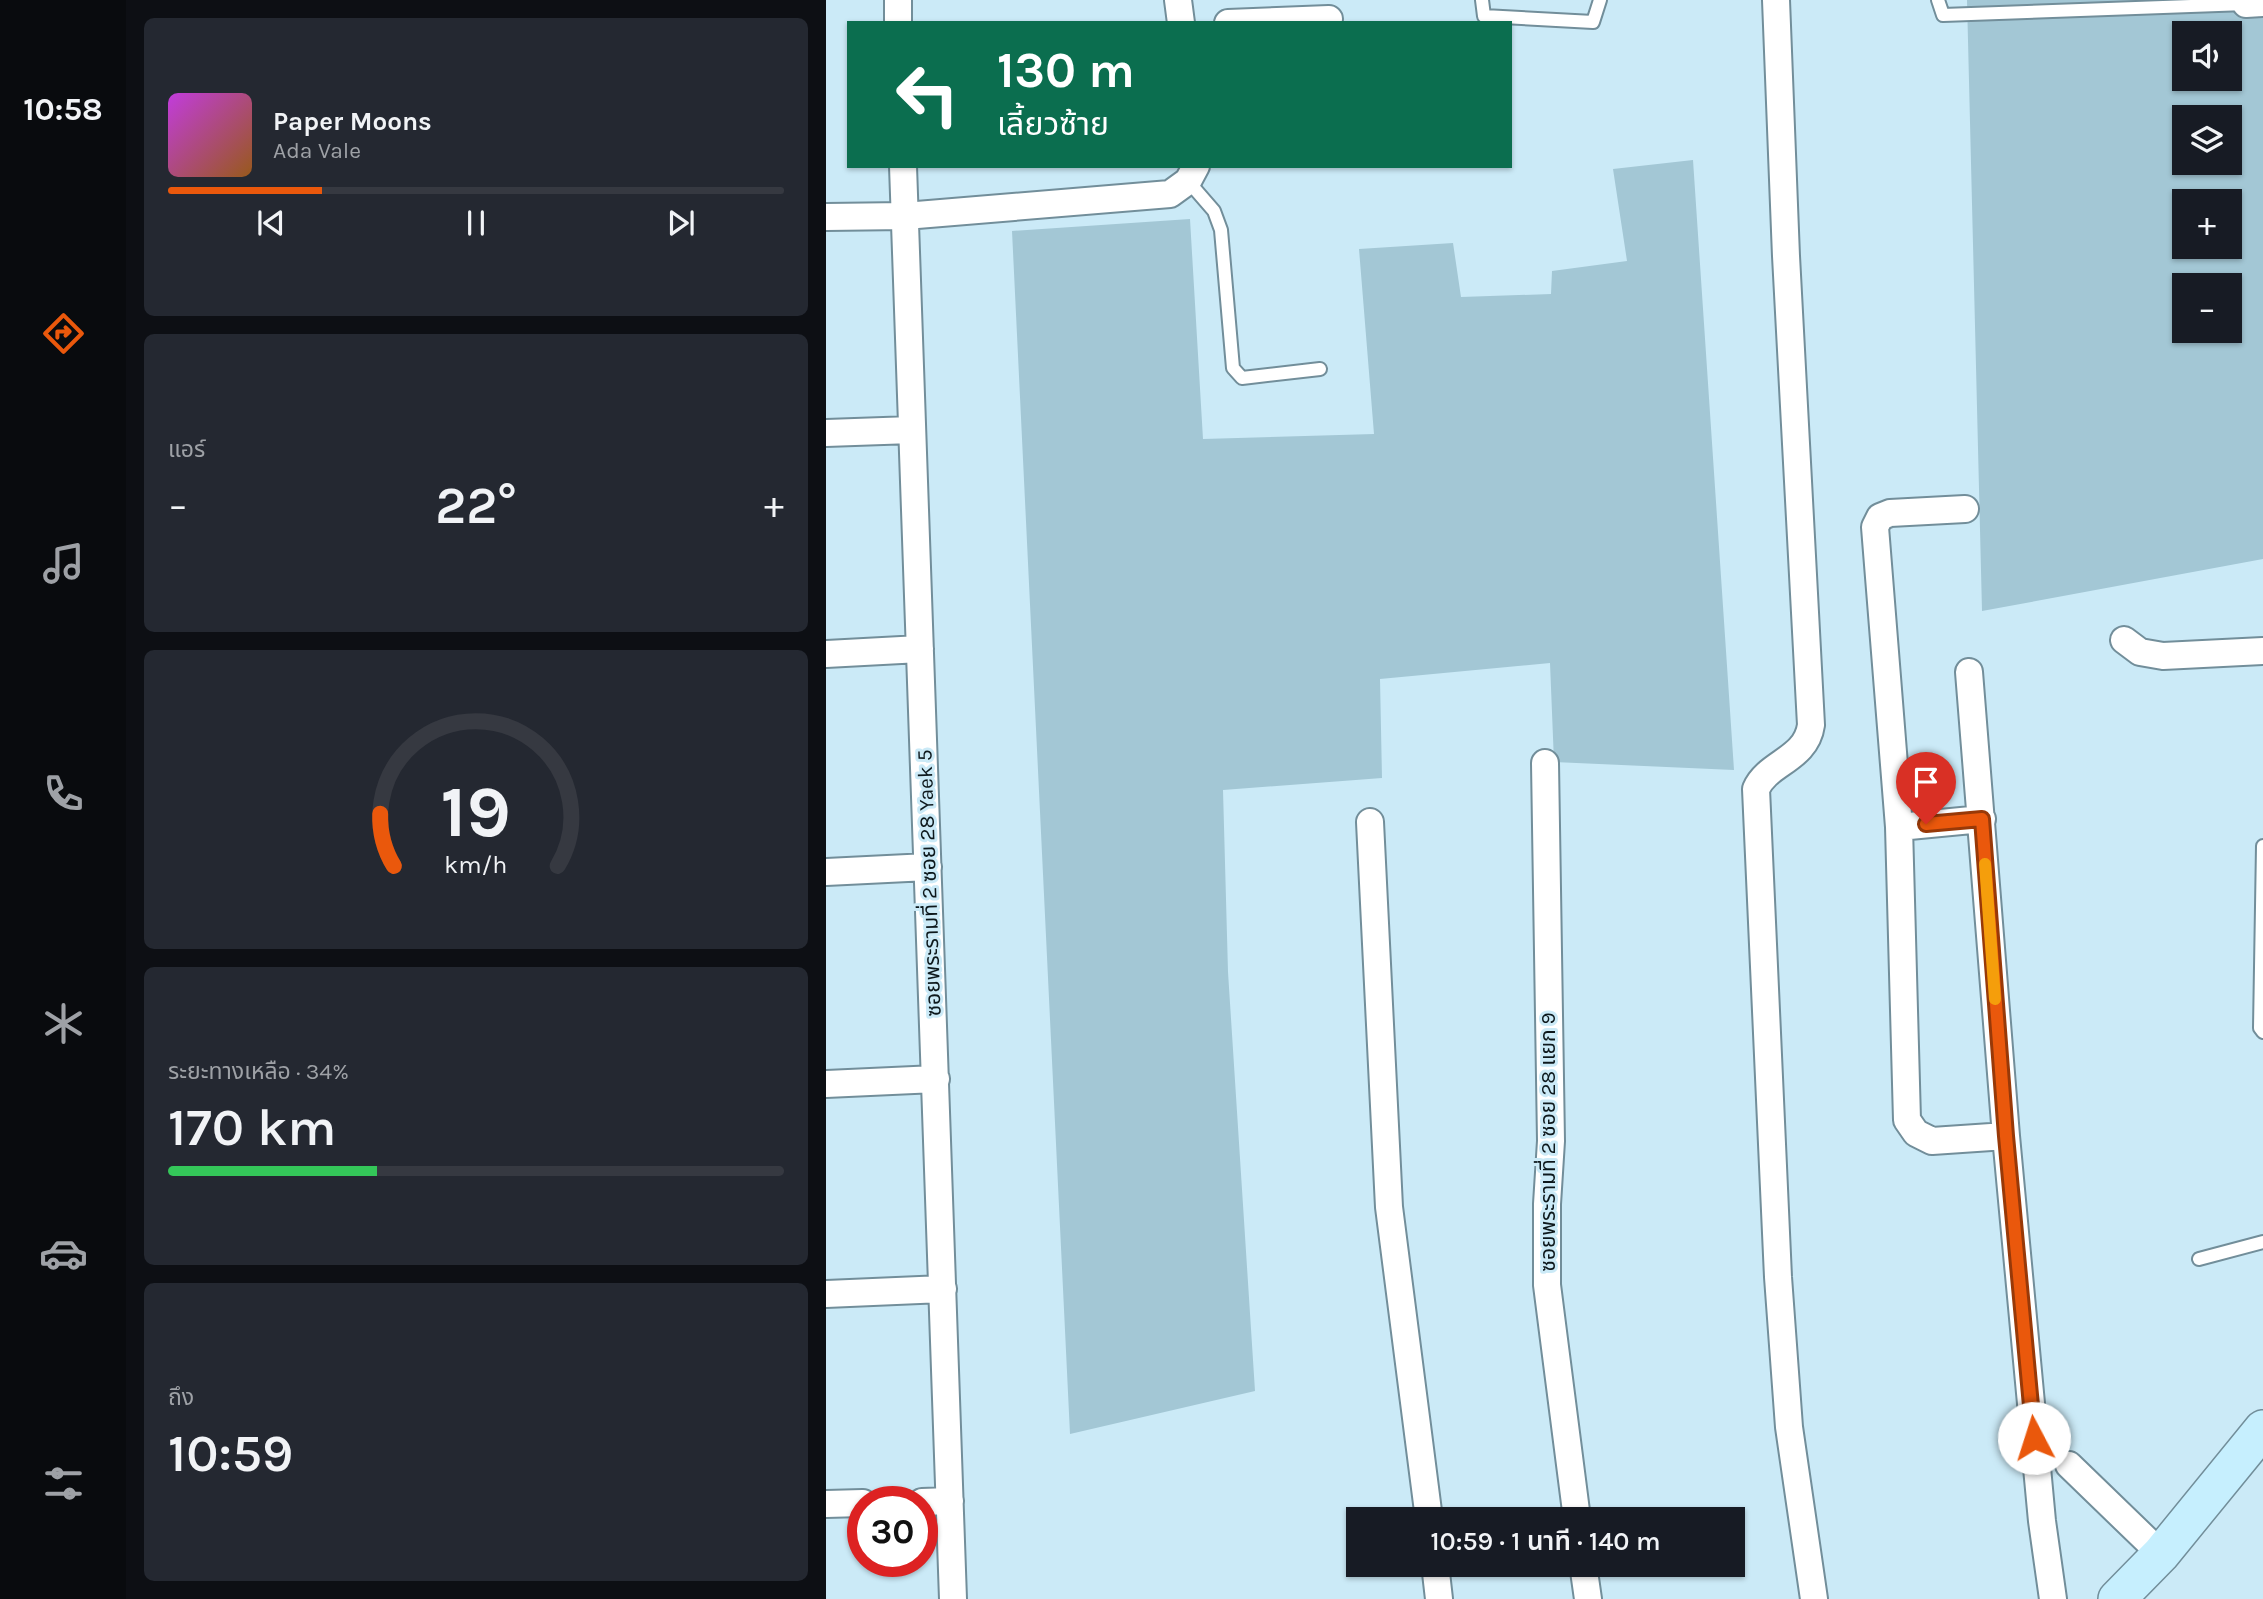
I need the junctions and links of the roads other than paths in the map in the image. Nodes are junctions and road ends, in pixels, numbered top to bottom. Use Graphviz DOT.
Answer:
graph roads {
  1 [pos="898,0"];
  2 [pos="1178,0"];
  3 [pos="1482,0"];
  4 [pos="1600,0"];
  5 [pos="1776,0"];
  6 [pos="1938,0"];
  7 [pos="2254,3"];
  8 [pos="1329,19"];
  9 [pos="898,21"];
  10 [pos="1181,21"];
  11 [pos="1278,21"];
  12 [pos="903,168"];
  13 [pos="1192,174"];
  14 [pos="905,216"];
  15 [pos="826,217"];
  16 [pos="1320,369"];
  17 [pos="912,430"];
  18 [pos="826,433"];
  19 [pos="1965,509"];
  20 [pos="2124,640"];
  21 [pos="920,649"];
  22 [pos="2263,651"];
  23 [pos="826,654"];
  24 [pos="1969,672"];
  25 [pos="1545,763"];
  26 [pos="1982,819"];
  27 [pos="1370,822"];
  28 [pos="1899,827"];
  29 [pos="2263,846"];
  30 [pos="928,867"];
  31 [pos="826,872"];
  32 [pos="2263,1032"];
  33 [pos="936,1079"];
  34 [pos="826,1084"];
  35 [pos="2006,1136"];
  36 [pos="2263,1242"];
  37 [pos="2199,1259"];
  38 [pos="943,1289"];
  39 [pos="826,1294"];
  40 [pos="2259,1440"];
  41 [pos="2070,1465"];
  42 [pos="938,1501"];
  43 [pos="950,1501"];
  44 [pos="847,1503"];
  45 [pos="826,1504"];
  46 [pos="1427,1507"];
  47 [pos="1575,1507"];
  48 [pos="2161,1554"];
  49 [pos="1436,1577"];
  50 [pos="1585,1577"];
  51 [pos="953,1599"];
  52 [pos="1439,1599"];
  53 [pos="1588,1599"];
  54 [pos="1814,1599"];
  55 [pos="2053,1599"];
  56 [pos="2118,1599"];
  1 -- 9 [label="street"];
  2 -- 10 [label="street"];
  3 -- 4 [label="lane"];
  5 -- 54 [label="street"];
  6 -- 7 [label="lane"];
  8 -- 11 [label="street"];
  12 -- 14 [label="street, ซอยพระรามที่ 2 ซอย 28 Yaek 5"];
  13 -- 14 [label="street"];
  13 -- 16 [label="lane"];
  14 -- 15 [label="street"];
  14 -- 17 [label="street, ซอยพระรามที่ 2 ซอย 28 Yaek 5"];
  17 -- 18 [label="street"];
  17 -- 21 [label="street, ซอยพระรามที่ 2 ซอย 28 Yaek 5"];
  19 -- 28 [label="street"];
  20 -- 22 [label="street"];
  21 -- 23 [label="street"];
  21 -- 30 [label="street, ซอยพระรามที่ 2 ซอย 28 Yaek 5"];
  24 -- 26 [label="street"];
  25 -- 47 [label="street, ซอยพระรามที่ 2 ซอย 28 แยก 9"];
  26 -- 28 [label="street"];
  26 -- 35 [label="street"];
  27 -- 46 [label="street"];
  28 -- 35 [label="street"];
  29 -- 32 [label="lane"];
  30 -- 31 [label="street"];
  30 -- 33 [label="street, ซอยพระรามที่ 2 ซอย 28 Yaek 5"];
  33 -- 34 [label="street"];
  33 -- 38 [label="street, ซอยพระรามที่ 2 ซอย 28 Yaek 5"];
  35 -- 55 [label="street"];
  36 -- 37 [label="lane"];
  38 -- 39 [label="street"];
  38 -- 43 [label="street, ซอยพระรามที่ 2 ซอย 28 Yaek 5"];
  40 -- 48 [label="street"];
  41 -- 48 [label="street"];
  42 -- 43 [label="street"];
  43 -- 51 [label="street, ซอยพระรามที่ 2 ซอย 28 Yaek 5"];
  44 -- 45 [label="street"];
  48 -- 56 [label="street"];
  49 -- 52 [label="street"];
  50 -- 53 [label="street"];
}
